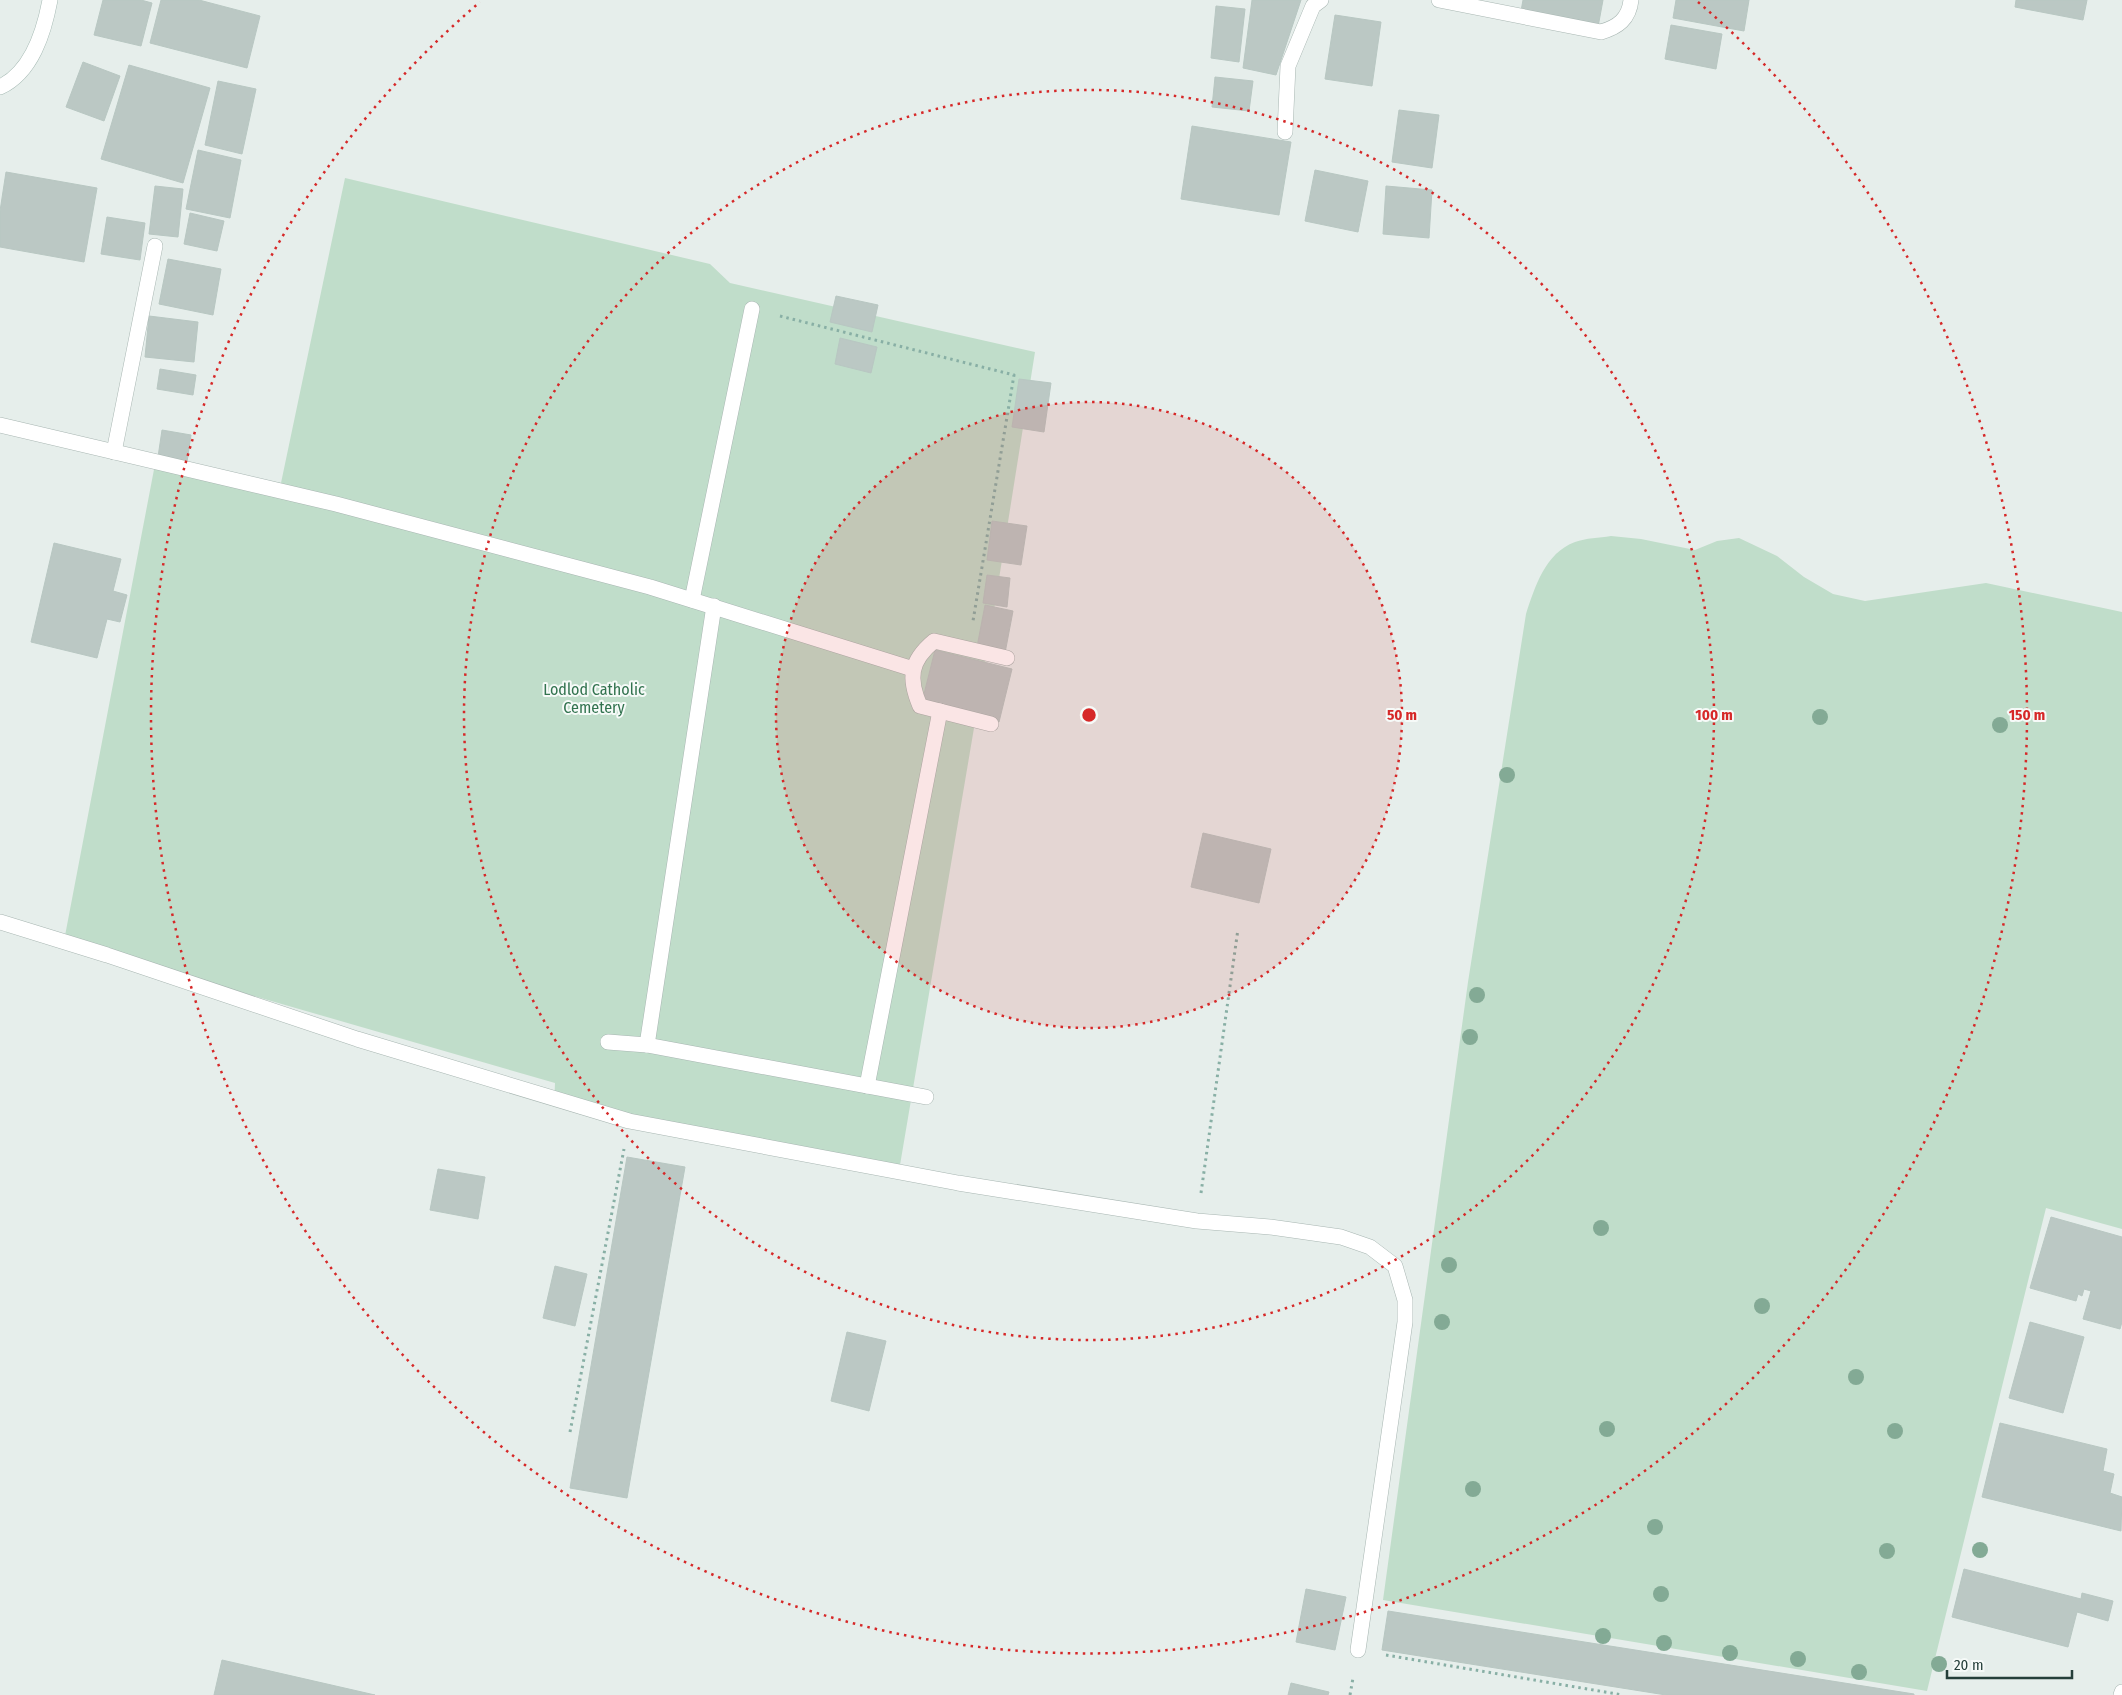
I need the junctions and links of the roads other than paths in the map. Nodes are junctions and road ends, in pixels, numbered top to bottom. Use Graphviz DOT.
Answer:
graph roads {
  1 [pos="50,0"];
  2 [pos="1321,0"];
  3 [pos="1440,0"];
  4 [pos="1631,0"];
  5 [pos="0,87"];
  6 [pos="1285,132"];
  7 [pos="156,246"];
  8 [pos="752,309"];
  9 [pos="0,425"];
  10 [pos="114,452"];
  11 [pos="692,600"];
  12 [pos="714,606"];
  13 [pos="1007,658"];
  14 [pos="913,669"];
  15 [pos="940,711"];
  16 [pos="991,724"];
  17 [pos="0,922"];
  18 [pos="608,1042"];
  19 [pos="647,1046"];
  20 [pos="867,1086"];
  21 [pos="926,1097"];
  22 [pos="1358,1650"];
  1 -- 5 [label="street"];
  2 -- 6 [label="street"];
  3 -- 4 [label="street"];
  7 -- 10 [label="street"];
  8 -- 11 [label="street"];
  9 -- 10 [label="street"];
  10 -- 11 [label="street"];
  11 -- 12 [label="street"];
  12 -- 14 [label="street"];
  12 -- 19 [label="street"];
  13 -- 14 [label="street"];
  14 -- 15 [label="street"];
  15 -- 16 [label="street"];
  15 -- 20 [label="street"];
  17 -- 22 [label="street"];
  18 -- 19 [label="street"];
  19 -- 20 [label="street"];
  20 -- 21 [label="street"];
}
